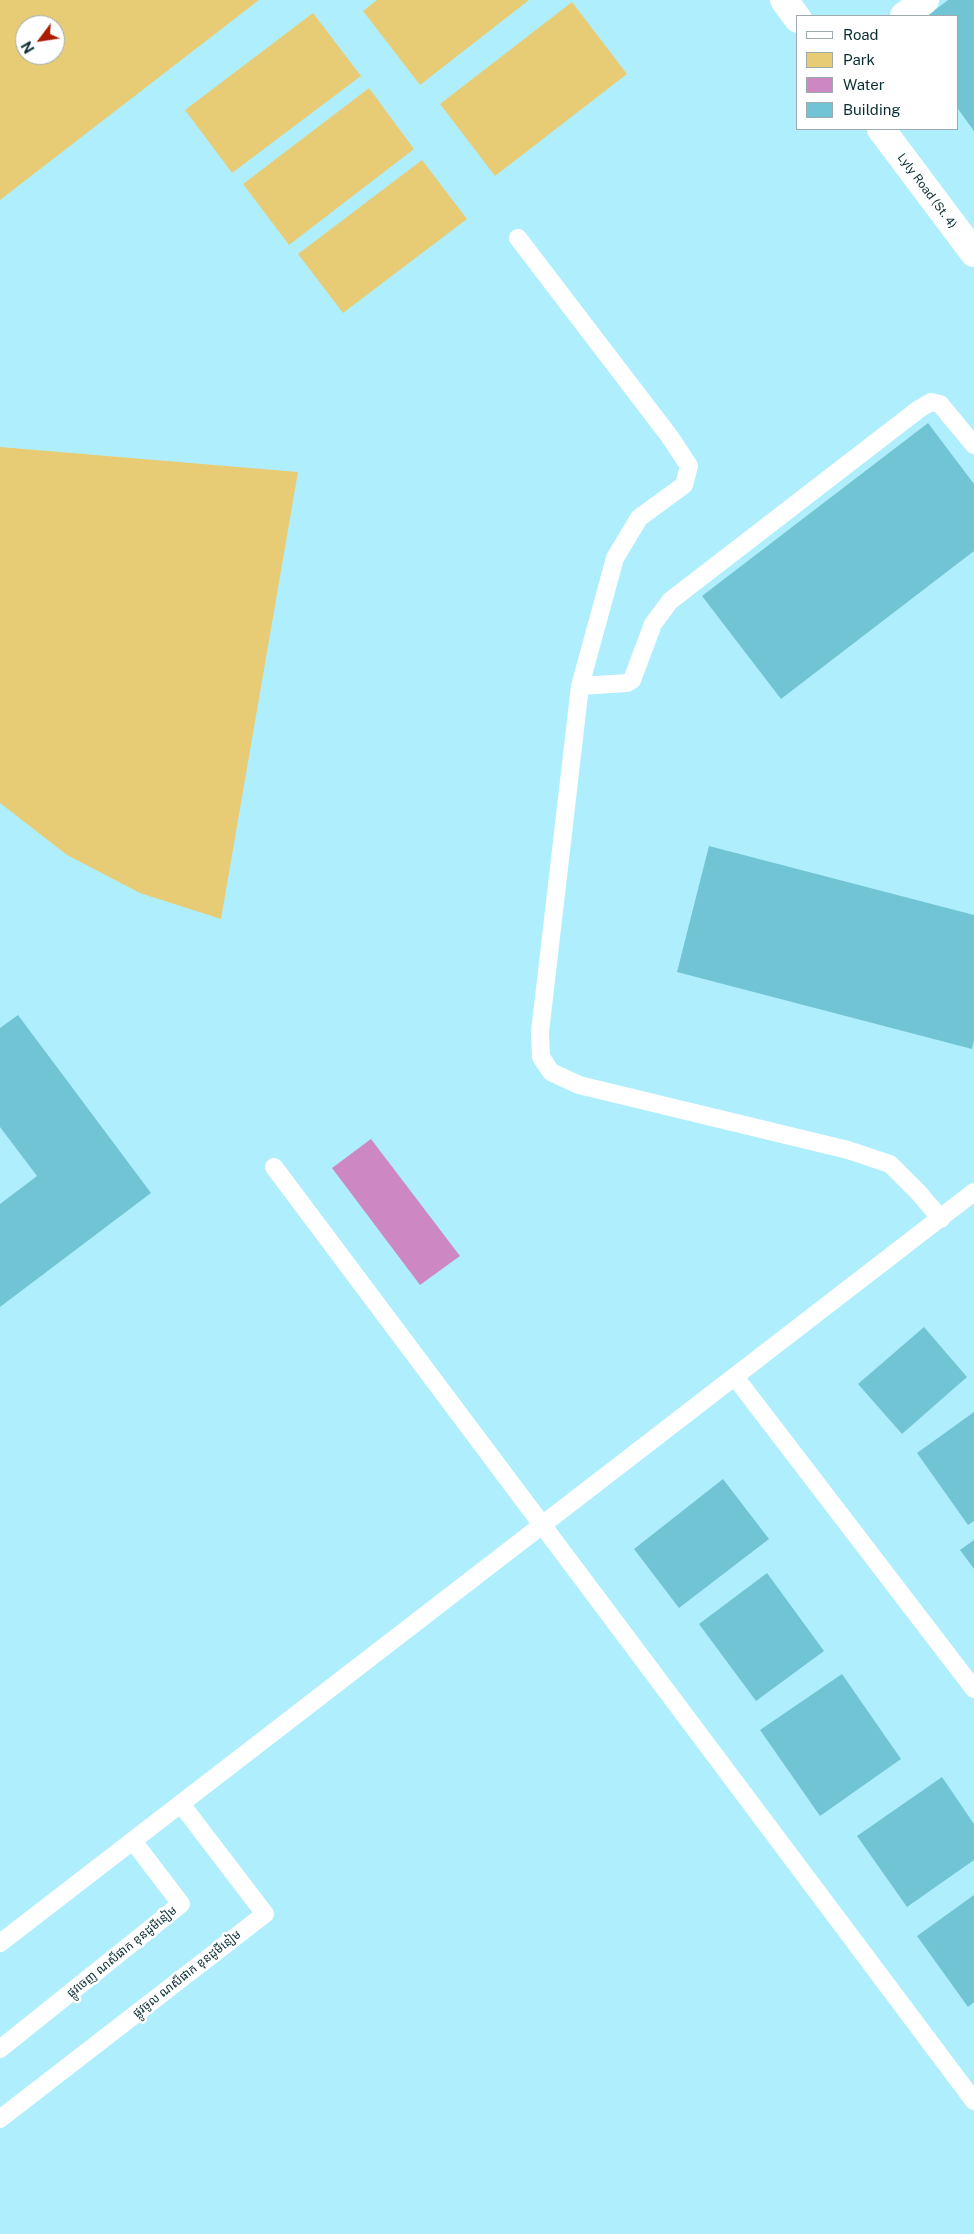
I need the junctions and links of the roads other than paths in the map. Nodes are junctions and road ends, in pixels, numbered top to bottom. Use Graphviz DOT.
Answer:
graph roads {
  1 [pos="784,0"];
  2 [pos="925,0"];
  3 [pos="796,15"];
  4 [pos="905,15"];
  5 [pos="881,130"];
  6 [pos="518,238"];
  7 [pos="974,253"];
  8 [pos="974,445"];
  9 [pos="580,686"];
  10 [pos="274,1167"];
  11 [pos="974,1192"];
  12 [pos="941,1219"];
  13 [pos="735,1377"];
  14 [pos="542,1526"];
  15 [pos="974,1689"];
  16 [pos="180,1804"];
  17 [pos="132,1841"];
  18 [pos="0,1943"];
  19 [pos="0,2049"];
  20 [pos="974,2101"];
  21 [pos="0,2118"];
  1 -- 3 [label="street"];
  2 -- 4 [label="street"];
  5 -- 7 [label="street, Lyly Road (St. 4)"];
  6 -- 9 [label="lane"];
  8 -- 9 [label="lane"];
  9 -- 12 [label="lane"];
  10 -- 14 [label="lane"];
  11 -- 12 [label="lane"];
  12 -- 13 [label="lane"];
  13 -- 14 [label="lane"];
  13 -- 15 [label="lane"];
  14 -- 16 [label="lane"];
  14 -- 20 [label="lane"];
  16 -- 17 [label="lane"];
  16 -- 21 [label="lane, ផ្លូវចូល ណស៏ផាក ខុនដូមីនៀម"];
  17 -- 18 [label="lane"];
  17 -- 19 [label="lane, ផ្លូវចេញ ណស៏ផាក ខុនដូមីនៀម"];
}
